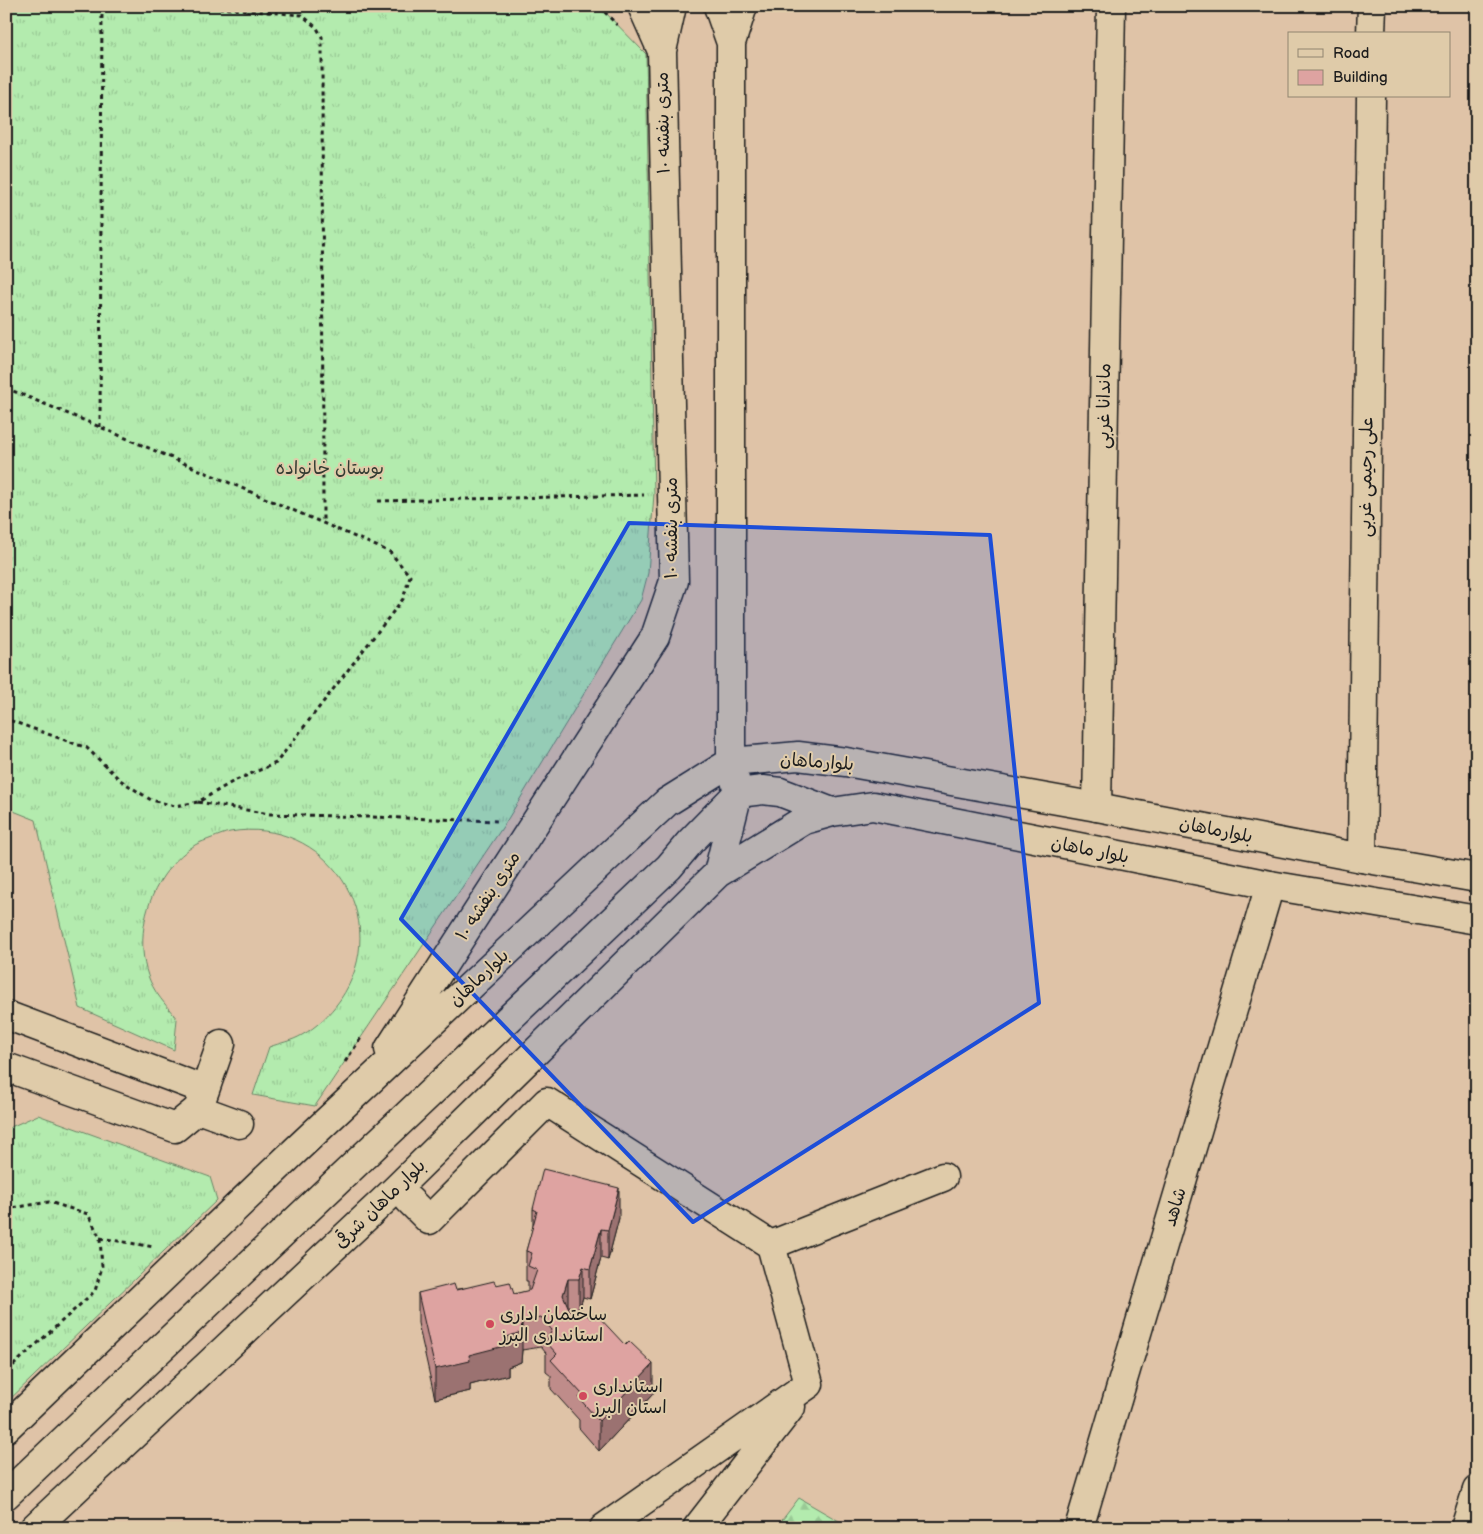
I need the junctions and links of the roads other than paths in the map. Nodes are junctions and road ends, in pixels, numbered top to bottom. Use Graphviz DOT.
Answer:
graph roads {
  1 [pos="642,6"];
  2 [pos="672,6"];
  3 [pos="718,6"];
  4 [pos="743,6"];
  5 [pos="1111,6"];
  6 [pos="1372,6"];
  7 [pos="1371,32"];
  8 [pos="731,43"];
  9 [pos="662,51"];
  10 [pos="1371,98"];
  11 [pos="731,762"];
  12 [pos="738,793"];
  13 [pos="1097,807"];
  14 [pos="832,812"];
  15 [pos="1362,858"];
  16 [pos="718,873"];
  17 [pos="1477,878"];
  18 [pos="1270,886"];
  19 [pos="1477,920"];
  20 [pos="6,1015"];
  21 [pos="221,1044"];
  22 [pos="6,1067"];
  23 [pos="365,1086"];
  24 [pos="202,1100"];
  25 [pos="239,1124"];
  26 [pos="943,1177"];
  27 [pos="409,1200"];
  28 [pos="771,1245"];
  29 [pos="809,1384"];
  30 [pos="6,1428"];
  31 [pos="1477,1490"];
  32 [pos="6,1495"];
  33 [pos="61,1502"];
  34 [pos="34,1528"];
  35 [pos="48,1528"];
  36 [pos="604,1528"];
  37 [pos="697,1528"];
  38 [pos="1079,1528"];
  39 [pos="1465,1528"];
  1 -- 9 [label="main road, ۱۰ متری بنفشه"];
  2 -- 9 [label="main road"];
  3 -- 8 [label="main road"];
  4 -- 8 [label="main road"];
  5 -- 13 [label="main road, ماندانا غربی"];
  6 -- 7 [label="main road"];
  8 -- 11 [label="main road"];
  9 -- 23 [label="main road, ۱۰ متری بنفشه"];
  10 -- 15 [label="main road, علی رحیمی غربی"];
  11 -- 12 [label="main road"];
  11 -- 13 [label="main road, بلوارماهان"];
  11 -- 23 [label="main road, بلوارماهان"];
  12 -- 14 [label="main road"];
  12 -- 16 [label="main road"];
  12 -- 32 [label="main road"];
  13 -- 15 [label="main road, بلوارماهان"];
  14 -- 16 [label="main road, بلوار ماهان"];
  14 -- 18 [label="main road, بلوار ماهان"];
  15 -- 17 [label="main road, بلوارماهان"];
  16 -- 33 [label="main road, بلوار ماهان شرقی"];
  18 -- 19 [label="main road, بلوار ماهان"];
  18 -- 38 [label="main road, شاهد"];
  20 -- 24 [label="main road"];
  21 -- 24 [label="main road"];
  22 -- 24 [label="main road"];
  23 -- 30 [label="main road, بلوارماهان"];
  24 -- 25 [label="main road"];
  26 -- 28 [label="main road"];
  27 -- 28 [label="main road"];
  28 -- 29 [label="main road"];
  29 -- 36 [label="main road"];
  29 -- 37 [label="main road"];
  31 -- 39 [label="main road"];
  33 -- 34 [label="main road, بلوار ماهان شرقی"];
  33 -- 35 [label="main road"];
}
